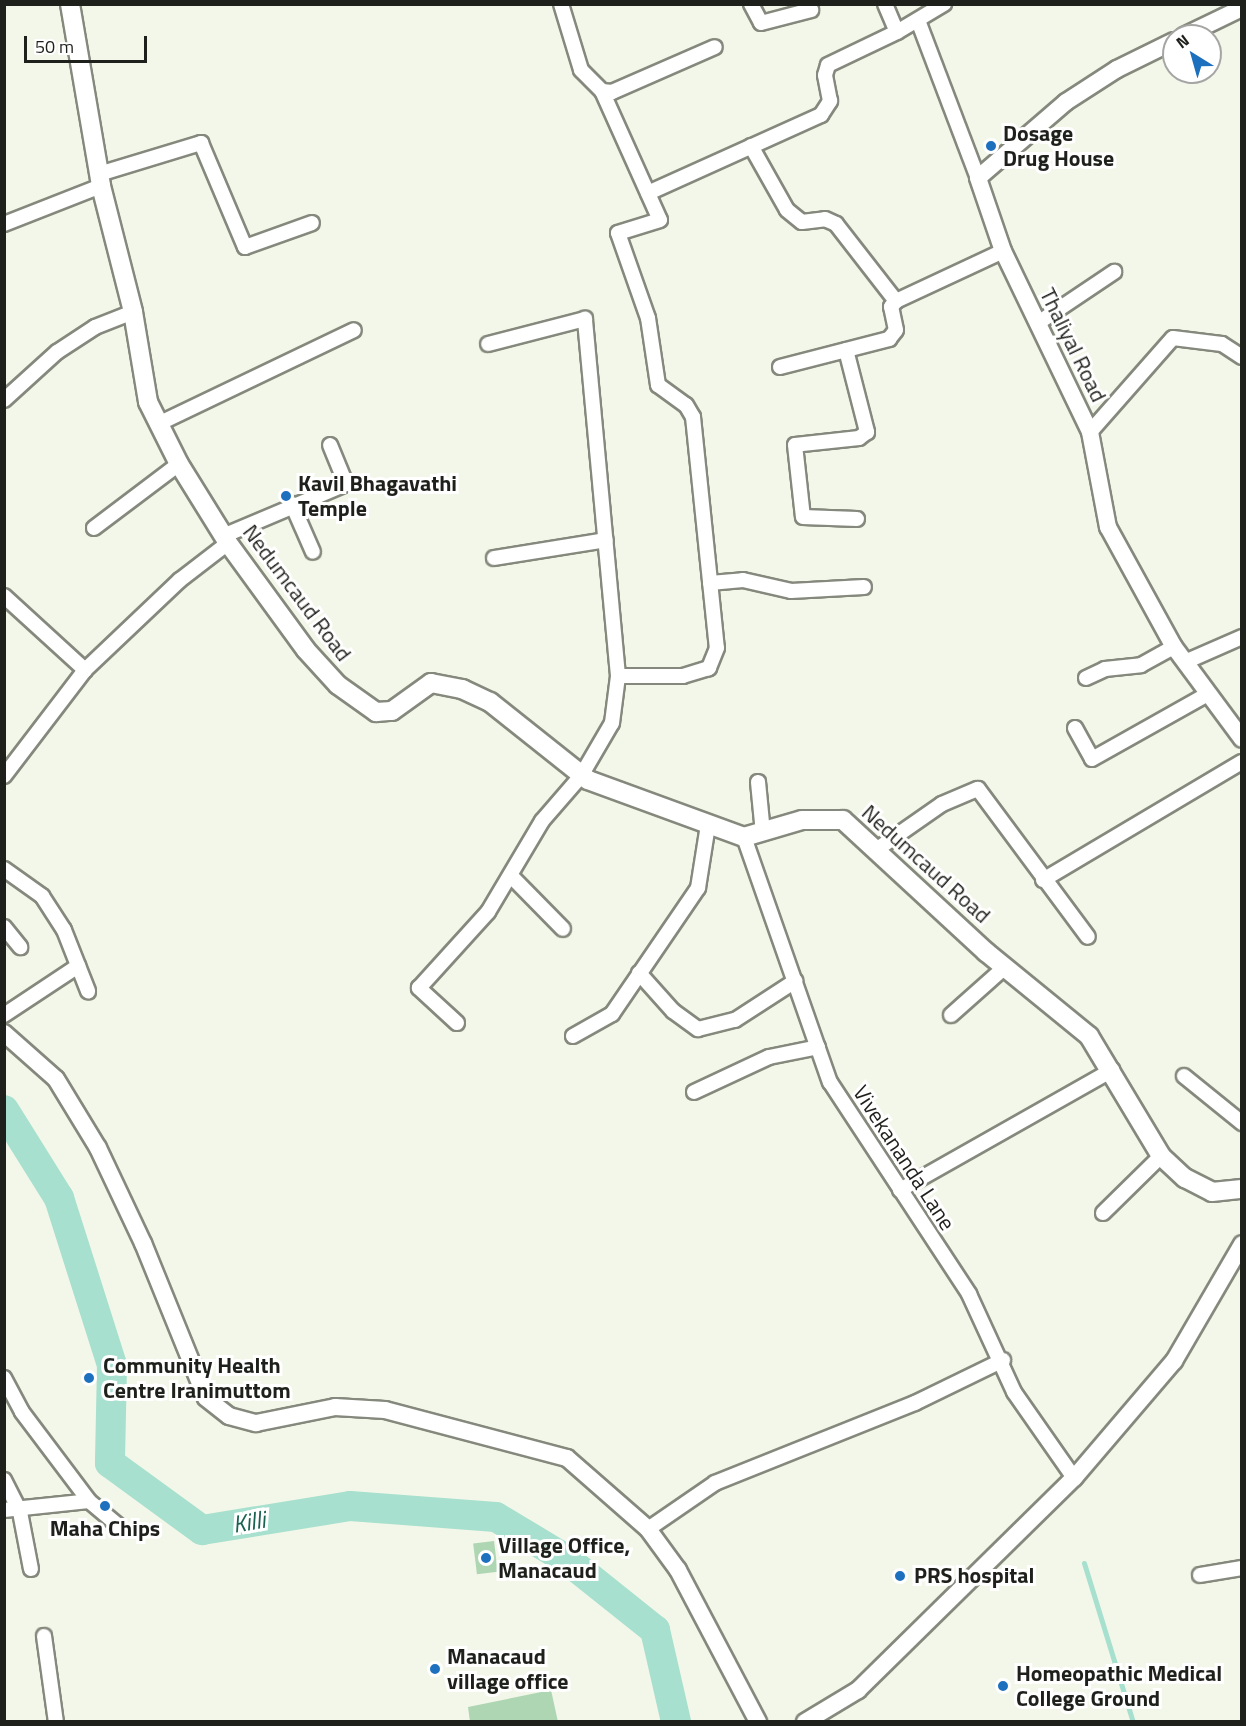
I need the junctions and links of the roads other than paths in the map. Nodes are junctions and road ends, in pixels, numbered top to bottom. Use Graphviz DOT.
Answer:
graph roads {
  1 [pos="70,4"];
  2 [pos="561,4"];
  3 [pos="751,4"];
  4 [pos="885,4"];
  5 [pos="944,4"];
  6 [pos="1238,8"];
  7 [pos="811,10"];
  8 [pos="919,23"];
  9 [pos="1207,24"];
  10 [pos="897,32"];
  11 [pos="716,47"];
  12 [pos="1162,47"];
  13 [pos="602,90"];
  14 [pos="751,146"];
  15 [pos="978,178"];
  16 [pos="100,180"];
  17 [pos="648,193"];
  18 [pos="312,223"];
  19 [pos="4,224"];
  20 [pos="1003,251"];
  21 [pos="1114,272"];
  22 [pos="896,302"];
  23 [pos="133,312"];
  24 [pos="1038,323"];
  25 [pos="354,330"];
  26 [pos="488,344"];
  27 [pos="846,350"];
  28 [pos="1242,357"];
  29 [pos="780,367"];
  30 [pos="4,400"];
  31 [pos="158,424"];
  32 [pos="1090,432"];
  33 [pos="330,445"];
  34 [pos="179,465"];
  35 [pos="292,504"];
  36 [pos="857,519"];
  37 [pos="94,528"];
  38 [pos="225,539"];
  39 [pos="606,540"];
  40 [pos="313,552"];
  41 [pos="494,558"];
  42 [pos="710,583"];
  43 [pos="864,587"];
  44 [pos="4,596"];
  45 [pos="1242,637"];
  46 [pos="1174,647"];
  47 [pos="1185,662"];
  48 [pos="86,670"];
  49 [pos="618,676"];
  50 [pos="1086,678"];
  51 [pos="1208,694"];
  52 [pos="1075,728"];
  53 [pos="1242,739"];
  54 [pos="1242,762"];
  55 [pos="4,776"];
  56 [pos="581,776"];
  57 [pos="758,782"];
  58 [pos="708,825"];
  59 [pos="763,833"];
  60 [pos="744,837"];
  61 [pos="876,850"];
  62 [pos="4,869"];
  63 [pos="511,876"];
  64 [pos="1043,880"];
  65 [pos="4,927"];
  66 [pos="563,929"];
  67 [pos="1088,937"];
  68 [pos="20,947"];
  69 [pos="78,966"];
  70 [pos="1005,967"];
  71 [pos="639,974"];
  72 [pos="795,981"];
  73 [pos="87,991"];
  74 [pos="4,1015"];
  75 [pos="951,1015"];
  76 [pos="457,1023"];
  77 [pos="4,1033"];
  78 [pos="573,1036"];
  79 [pos="818,1047"];
  80 [pos="1112,1070"];
  81 [pos="1185,1076"];
  82 [pos="694,1092"];
  83 [pos="1242,1123"];
  84 [pos="1161,1156"];
  85 [pos="1242,1188"];
  86 [pos="900,1190"];
  87 [pos="1103,1213"];
  88 [pos="1242,1244"];
  89 [pos="1003,1360"];
  90 [pos="4,1378"];
  91 [pos="1074,1478"];
  92 [pos="4,1480"];
  93 [pos="89,1501"];
  94 [pos="4,1510"];
  95 [pos="20,1512"];
  96 [pos="118,1525"];
  97 [pos="648,1529"];
  98 [pos="1242,1568"];
  99 [pos="30,1569"];
  100 [pos="1200,1575"];
  101 [pos="44,1636"];
  102 [pos="56,1722"];
  103 [pos="758,1722"];
  104 [pos="805,1722"];
  1 -- 16 [label="main road, Nedumcaud Road"];
  2 -- 13 [label="street"];
  3 -- 7 [label="street"];
  4 -- 10 [label="street"];
  5 -- 8 [label="street"];
  6 -- 9 [label="street"];
  8 -- 10 [label="street"];
  8 -- 15 [label="street"];
  10 -- 14 [label="street"];
  11 -- 13 [label="street"];
  12 -- 15 [label="street"];
  13 -- 17 [label="street"];
  14 -- 17 [label="street"];
  14 -- 22 [label="street"];
  15 -- 20 [label="street, Thaliyal Road"];
  16 -- 18 [label="street"];
  16 -- 19 [label="street"];
  16 -- 23 [label="main road, Nedumcaud Road"];
  17 -- 42 [label="street"];
  20 -- 22 [label="street"];
  20 -- 24 [label="street, Thaliyal Road"];
  21 -- 24 [label="street"];
  22 -- 27 [label="street"];
  23 -- 30 [label="street"];
  23 -- 31 [label="main road, Nedumcaud Road"];
  24 -- 32 [label="street, Thaliyal Road"];
  25 -- 31 [label="street"];
  26 -- 39 [label="street"];
  27 -- 29 [label="street"];
  27 -- 36 [label="street"];
  28 -- 32 [label="street"];
  31 -- 34 [label="main road, Nedumcaud Road"];
  32 -- 46 [label="street, Thaliyal Road"];
  33 -- 35 [label="street"];
  34 -- 37 [label="street"];
  34 -- 38 [label="main road, Nedumcaud Road"];
  35 -- 38 [label="street"];
  35 -- 40 [label="street"];
  38 -- 48 [label="street"];
  38 -- 56 [label="main road, Nedumcaud Road"];
  39 -- 41 [label="street"];
  39 -- 49 [label="street"];
  42 -- 43 [label="street"];
  42 -- 49 [label="street"];
  44 -- 48 [label="street"];
  45 -- 47 [label="street"];
  46 -- 47 [label="street, Thaliyal Road"];
  46 -- 50 [label="street"];
  47 -- 51 [label="street, Thaliyal Road"];
  48 -- 55 [label="street"];
  49 -- 56 [label="street"];
  51 -- 52 [label="street"];
  51 -- 53 [label="street, Thaliyal Road"];
  54 -- 64 [label="street"];
  56 -- 58 [label="main road, Nedumcaud Road"];
  56 -- 63 [label="street"];
  57 -- 59 [label="street"];
  58 -- 60 [label="main road, Nedumcaud Road"];
  58 -- 71 [label="street"];
  59 -- 60 [label="main road, Nedumcaud Road"];
  59 -- 61 [label="main road, Nedumcaud Road"];
  60 -- 72 [label="street, Vivekananda Lane"];
  61 -- 64 [label="street"];
  61 -- 70 [label="main road, Nedumcaud Road"];
  62 -- 69 [label="street"];
  63 -- 66 [label="street"];
  63 -- 76 [label="street"];
  64 -- 67 [label="street"];
  65 -- 68 [label="street"];
  69 -- 73 [label="street"];
  69 -- 74 [label="street"];
  70 -- 75 [label="street"];
  70 -- 80 [label="main road, Nedumcaud Road"];
  71 -- 72 [label="street"];
  71 -- 78 [label="street"];
  72 -- 79 [label="street, Vivekananda Lane"];
  77 -- 97 [label="street"];
  79 -- 82 [label="street"];
  79 -- 86 [label="street, Vivekananda Lane"];
  80 -- 84 [label="main road, Nedumcaud Road"];
  80 -- 86 [label="street"];
  81 -- 83 [label="street"];
  84 -- 85 [label="main road, Nedumcaud Road"];
  84 -- 87 [label="street"];
  86 -- 89 [label="street, Vivekananda Lane"];
  88 -- 91 [label="street"];
  89 -- 91 [label="street, Vivekananda Lane"];
  89 -- 97 [label="street"];
  90 -- 93 [label="street"];
  91 -- 104 [label="street"];
  92 -- 95 [label="street"];
  93 -- 95 [label="street"];
  93 -- 96 [label="street"];
  94 -- 95 [label="street"];
  95 -- 99 [label="street"];
  97 -- 103 [label="street"];
  98 -- 100 [label="street"];
  101 -- 102 [label="street"];
}
